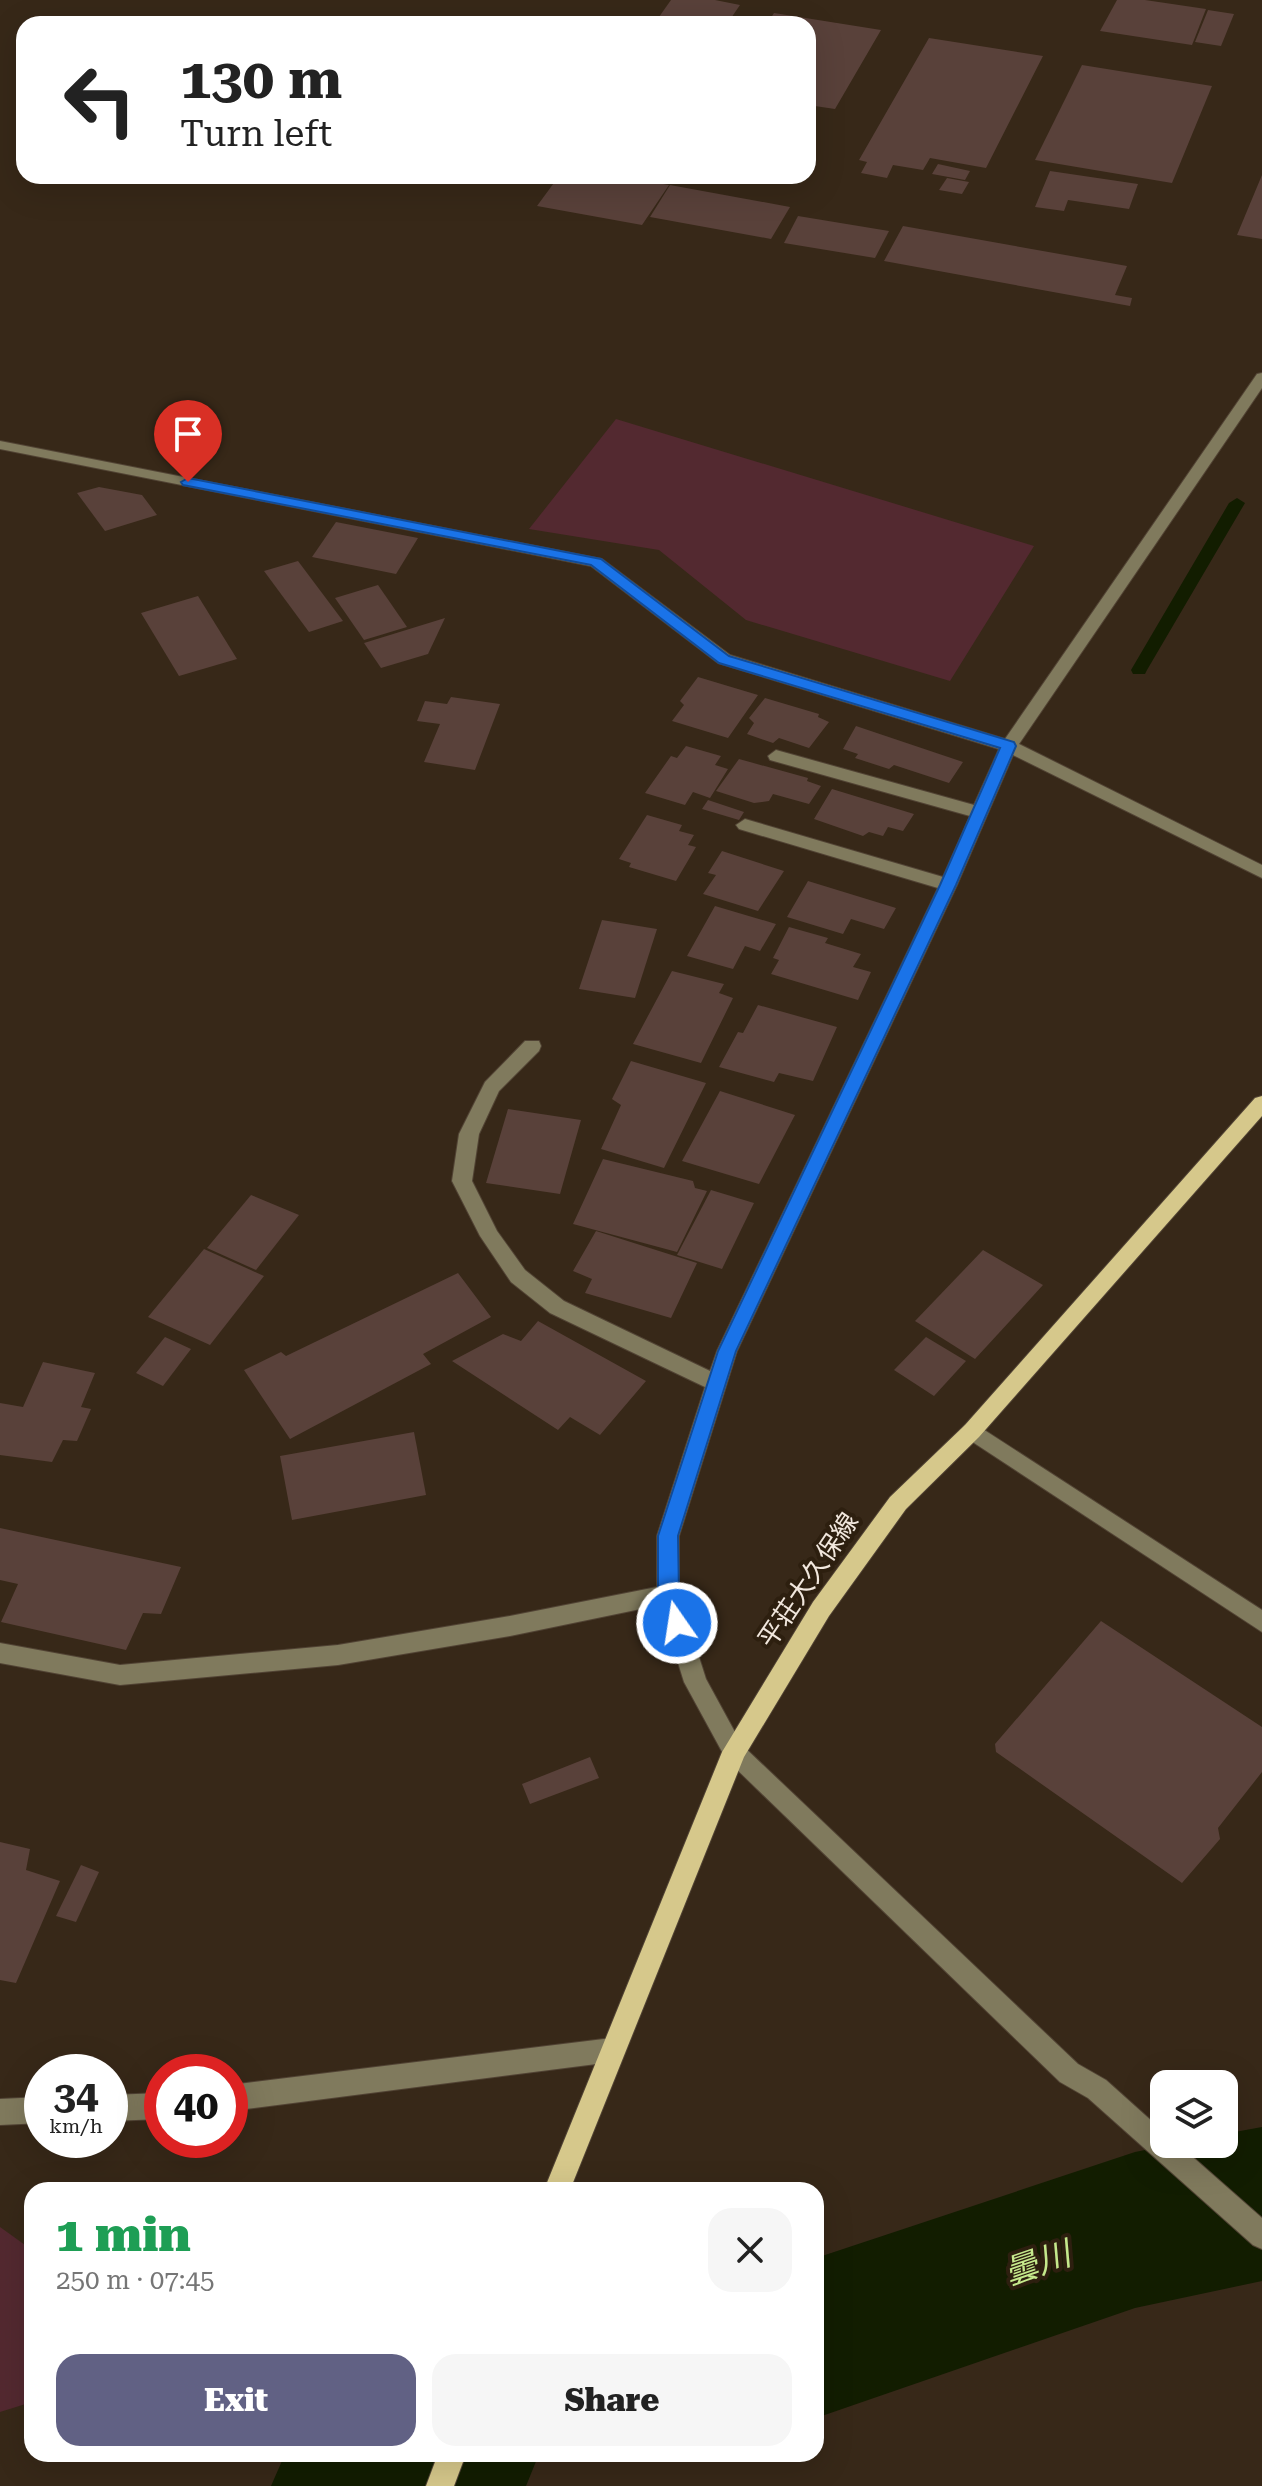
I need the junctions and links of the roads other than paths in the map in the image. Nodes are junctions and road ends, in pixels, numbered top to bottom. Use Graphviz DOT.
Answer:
graph roads {
  1 [pos="1262,377"];
  2 [pos="0,445"];
  3 [pos="1009,746"];
  4 [pos="776,756"];
  5 [pos="978,812"];
  6 [pos="745,825"];
  7 [pos="1262,872"];
  8 [pos="948,885"];
  9 [pos="532,1046"];
  10 [pos="1262,1103"];
  11 [pos="716,1383"];
  12 [pos="972,1431"];
  13 [pos="668,1594"];
  14 [pos="1262,1622"];
  15 [pos="0,1653"];
  16 [pos="734,1752"];
  17 [pos="612,2050"];
  18 [pos="248,2096"];
  19 [pos="24,2111"];
  20 [pos="0,2112"];
  21 [pos="560,2182"];
  22 [pos="1262,2236"];
  23 [pos="449,2462"];
  24 [pos="440,2486"];
  1 -- 3 [label="street"];
  2 -- 3 [label="street"];
  3 -- 5 [label="street"];
  3 -- 7 [label="street"];
  4 -- 5 [label="street"];
  5 -- 8 [label="street"];
  6 -- 8 [label="street"];
  8 -- 11 [label="street"];
  9 -- 11 [label="street"];
  10 -- 12 [label="main road, 平荘大久保線"];
  11 -- 13 [label="street"];
  12 -- 14 [label="street"];
  12 -- 16 [label="main road, 平荘大久保線"];
  13 -- 15 [label="street"];
  13 -- 16 [label="street"];
  16 -- 17 [label="main road, 平荘大久保線"];
  16 -- 22 [label="street"];
  17 -- 18 [label="street"];
  17 -- 21 [label="main road, 平荘大久保線"];
  19 -- 20 [label="street"];
  23 -- 24 [label="main road"];
}
